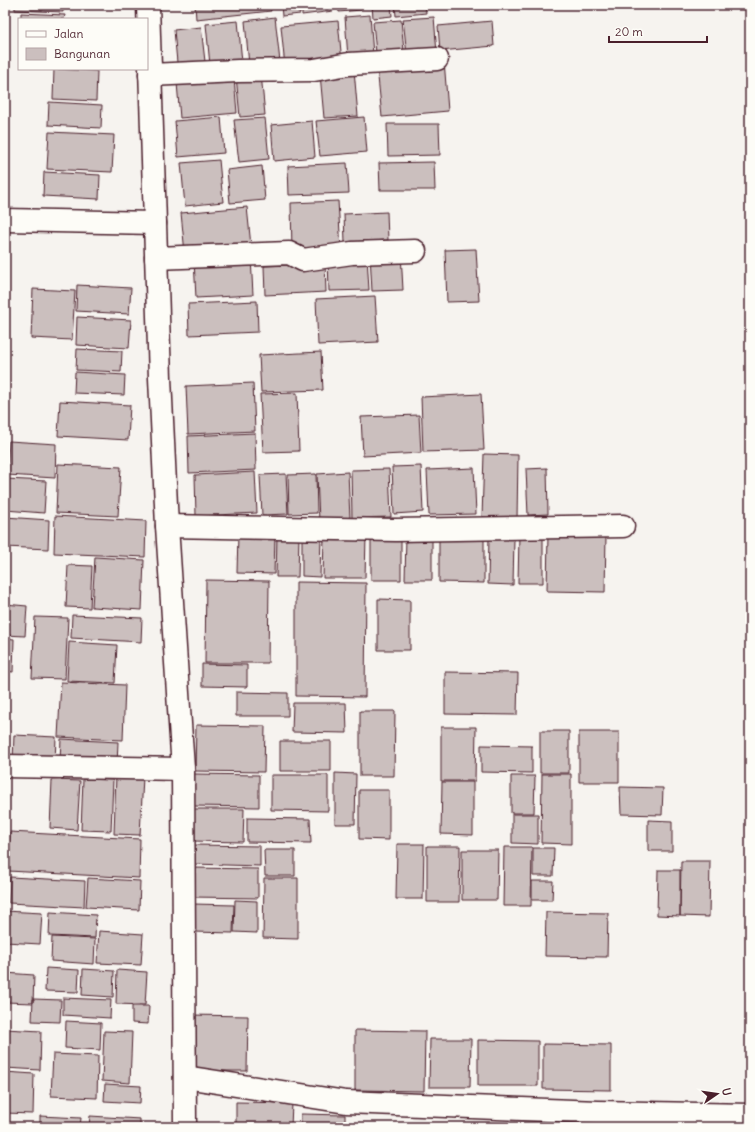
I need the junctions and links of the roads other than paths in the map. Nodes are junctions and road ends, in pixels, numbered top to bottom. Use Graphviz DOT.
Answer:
graph roads {
  1 [pos="148,5"];
  2 [pos="437,59"];
  3 [pos="150,75"];
  4 [pos="5,220"];
  5 [pos="155,223"];
  6 [pos="415,251"];
  7 [pos="156,258"];
  8 [pos="166,526"];
  9 [pos="622,526"];
  10 [pos="5,766"];
  11 [pos="183,769"];
  12 [pos="185,1077"];
  13 [pos="750,1115"];
  14 [pos="185,1127"];
  1 -- 3 [label="street"];
  2 -- 3 [label="street"];
  3 -- 5 [label="street"];
  4 -- 5 [label="street"];
  5 -- 7 [label="street"];
  6 -- 7 [label="street"];
  7 -- 8 [label="street"];
  8 -- 9 [label="street"];
  8 -- 11 [label="street"];
  10 -- 11 [label="street"];
  11 -- 12 [label="street"];
  12 -- 13 [label="street"];
  12 -- 14 [label="street"];
}
